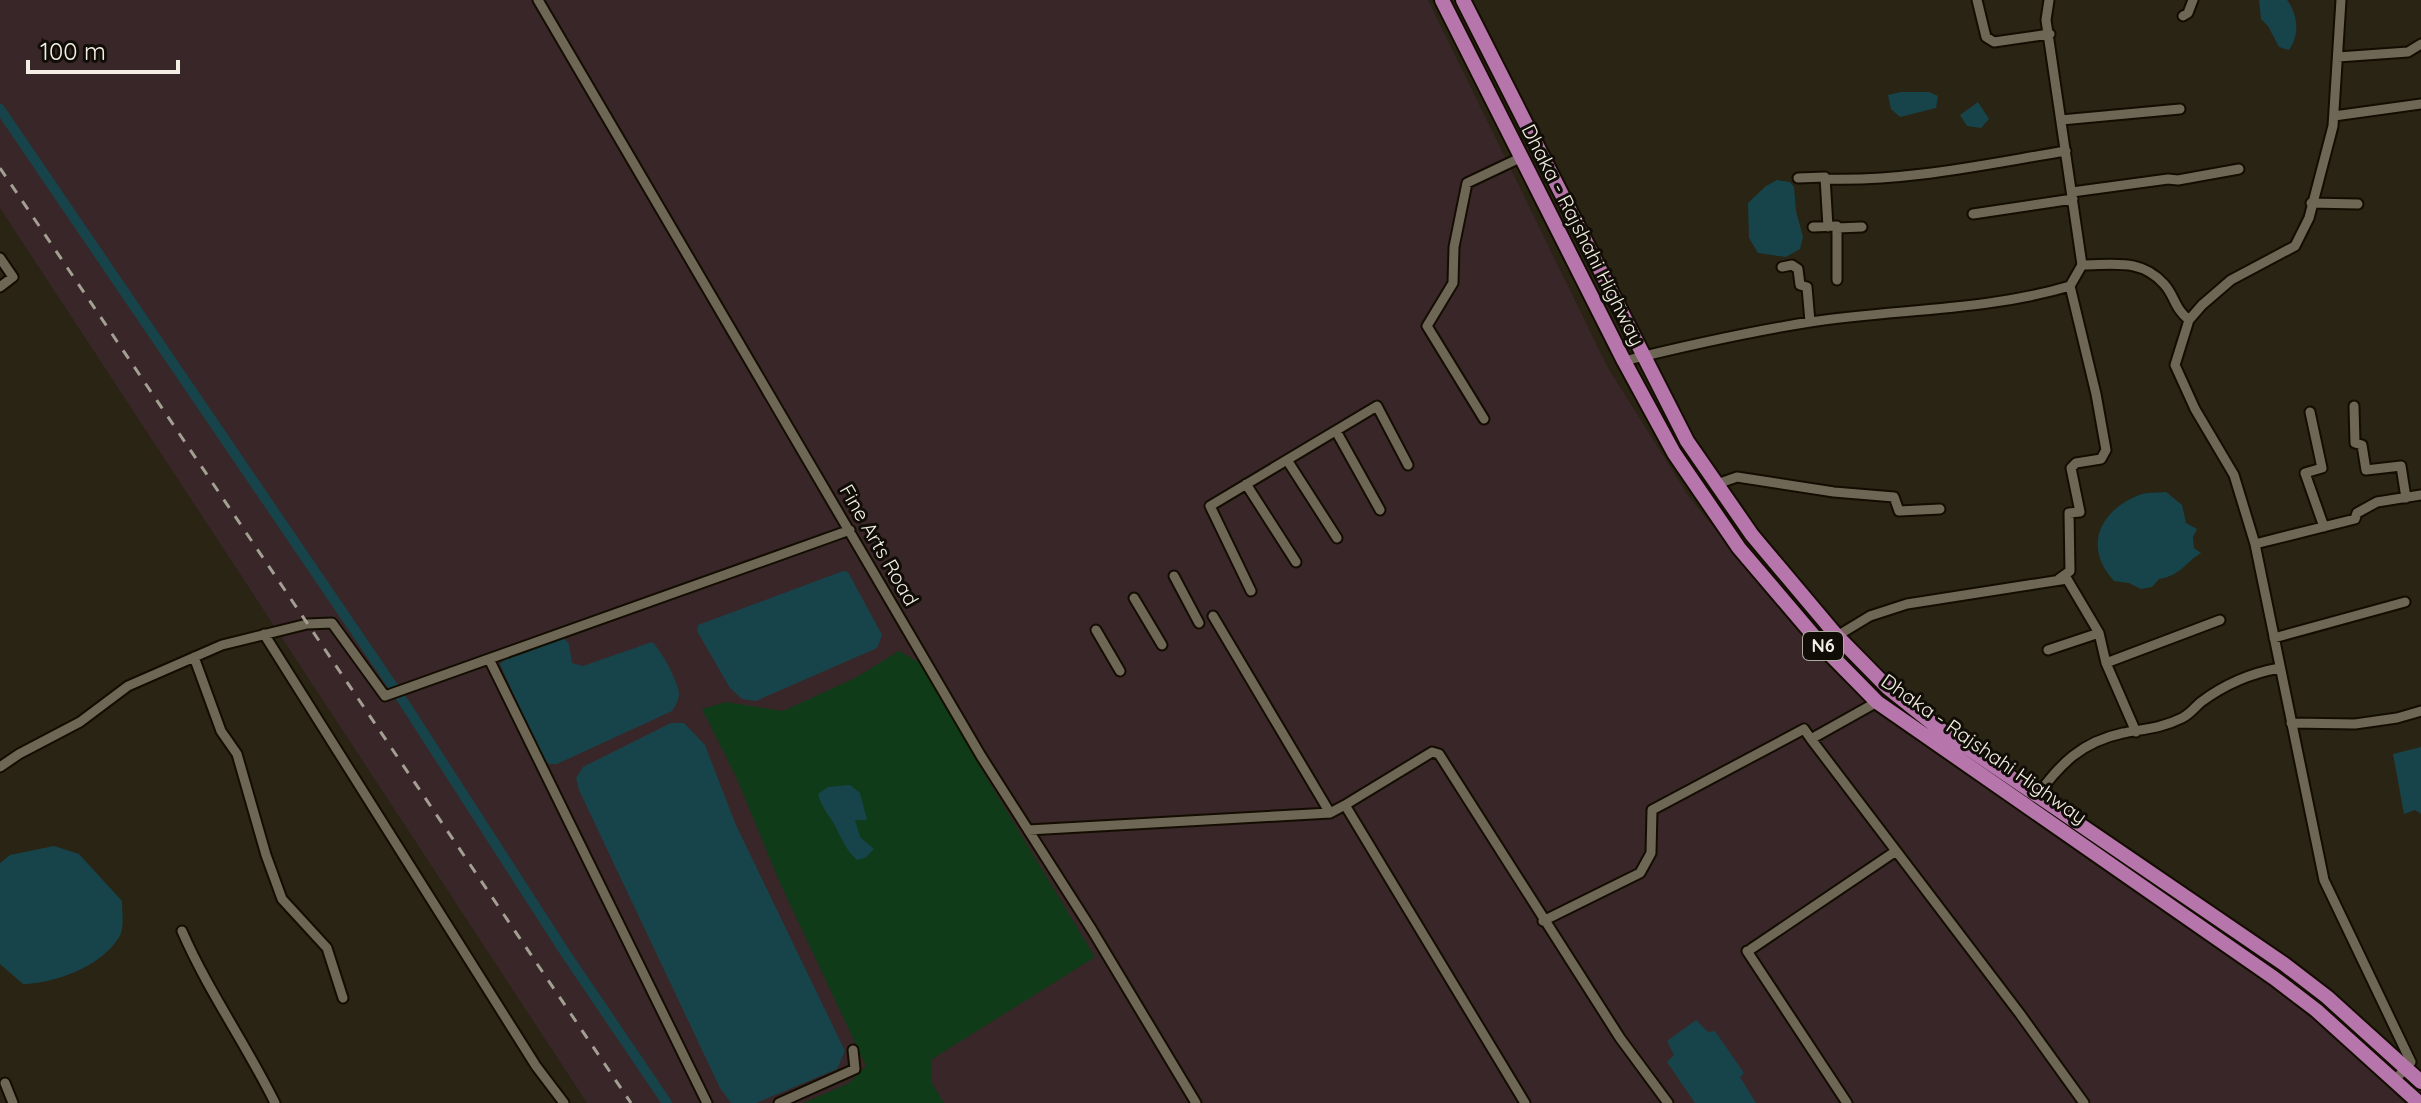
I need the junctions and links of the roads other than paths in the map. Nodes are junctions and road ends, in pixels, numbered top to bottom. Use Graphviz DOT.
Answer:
graph roads {
  1 [pos="538,0"];
  2 [pos="1442,0"];
  3 [pos="1463,0"];
  4 [pos="1977,0"];
  5 [pos="2049,0"];
  6 [pos="2193,0"];
  7 [pos="2341,0"];
  8 [pos="2183,16"];
  9 [pos="2050,34"];
  10 [pos="2421,44"];
  11 [pos="2338,57"];
  12 [pos="2421,104"];
  13 [pos="2180,109"];
  14 [pos="2334,116"];
  15 [pos="2061,120"];
  16 [pos="2066,151"];
  17 [pos="1522,157"];
  18 [pos="2239,169"];
  19 [pos="1798,178"];
  20 [pos="1825,179"];
  21 [pos="2073,196"];
  22 [pos="2311,203"];
  23 [pos="2358,204"];
  24 [pos="1973,214"];
  25 [pos="1813,227"];
  26 [pos="1832,227"];
  27 [pos="1862,227"];
  28 [pos="0,258"];
  29 [pos="2082,265"];
  30 [pos="1782,267"];
  31 [pos="1837,280"];
  32 [pos="2070,286"];
  33 [pos="0,287"];
  34 [pos="2189,320"];
  35 [pos="1810,322"];
  36 [pos="1642,356"];
  37 [pos="1624,361"];
  38 [pos="2354,406"];
  39 [pos="2310,412"];
  40 [pos="1484,419"];
  41 [pos="1336,431"];
  42 [pos="1287,460"];
  43 [pos="1408,465"];
  44 [pos="1246,484"];
  45 [pos="1717,484"];
  46 [pos="2421,495"];
  47 [pos="2406,498"];
  48 [pos="1940,509"];
  49 [pos="1380,510"];
  50 [pos="2324,527"];
  51 [pos="850,530"];
  52 [pos="1337,538"];
  53 [pos="2255,544"];
  54 [pos="1296,562"];
  55 [pos="1174,576"];
  56 [pos="2059,579"];
  57 [pos="1251,591"];
  58 [pos="1134,598"];
  59 [pos="2405,602"];
  60 [pos="1213,616"];
  61 [pos="2220,620"];
  62 [pos="1199,623"];
  63 [pos="1096,630"];
  64 [pos="2099,633"];
  65 [pos="264,634"];
  66 [pos="1837,636"];
  67 [pos="2274,638"];
  68 [pos="1162,645"];
  69 [pos="2048,650"];
  70 [pos="194,657"];
  71 [pos="489,659"];
  72 [pos="2106,663"];
  73 [pos="2280,668"];
  74 [pos="1120,671"];
  75 [pos="1877,702"];
  76 [pos="2421,711"];
  77 [pos="2291,723"];
  78 [pos="2136,732"];
  79 [pos="1811,739"];
  80 [pos="0,767"];
  81 [pos="2034,801"];
  82 [pos="1345,805"];
  83 [pos="1330,813"];
  84 [pos="1028,830"];
  85 [pos="1896,851"];
  86 [pos="1543,921"];
  87 [pos="182,931"];
  88 [pos="343,998"];
  89 [pos="853,1050"];
  90 [pos="2406,1067"];
  91 [pos="2395,1080"];
  92 [pos="2421,1082"];
  93 [pos="5,1083"];
  94 [pos="13,1103"];
  95 [pos="275,1103"];
  96 [pos="564,1103"];
  97 [pos="707,1103"];
  98 [pos="779,1103"];
  99 [pos="1196,1103"];
  100 [pos="1525,1103"];
  101 [pos="1668,1103"];
  102 [pos="1847,1103"];
  103 [pos="2084,1103"];
  104 [pos="2419,1103"];
  1 -- 51 [label="street, Fine Arts Road"];
  2 -- 17 [label="highway, Dhaka - Rajshahi Highway / N6"];
  3 -- 36 [label="highway, Dhaka - Rajshahi Highway / N6"];
  4 -- 9 [label="street"];
  5 -- 9 [label="street"];
  6 -- 8 [label="street"];
  7 -- 11 [label="street"];
  9 -- 15 [label="street"];
  10 -- 11 [label="street"];
  11 -- 14 [label="street"];
  12 -- 14 [label="street"];
  13 -- 15 [label="street"];
  14 -- 22 [label="street"];
  15 -- 16 [label="street"];
  16 -- 20 [label="street"];
  16 -- 21 [label="street"];
  17 -- 37 [label="highway, Dhaka - Rajshahi Highway / N6"];
  17 -- 40 [label="street"];
  18 -- 21 [label="street"];
  19 -- 20 [label="street"];
  20 -- 26 [label="street"];
  21 -- 24 [label="street"];
  21 -- 29 [label="street"];
  22 -- 23 [label="street"];
  22 -- 34 [label="street"];
  25 -- 26 [label="street"];
  26 -- 27 [label="street"];
  26 -- 31 [label="street"];
  28 -- 33 [label="street"];
  29 -- 32 [label="street"];
  29 -- 34 [label="street"];
  30 -- 35 [label="street"];
  32 -- 35 [label="street"];
  32 -- 56 [label="street"];
  34 -- 53 [label="street"];
  35 -- 36 [label="street"];
  36 -- 37 [label="street"];
  36 -- 45 [label="highway, Dhaka - Rajshahi Highway / N6"];
  37 -- 75 [label="highway, Dhaka - Rajshahi Highway / N6"];
  38 -- 47 [label="street"];
  39 -- 50 [label="street"];
  41 -- 42 [label="street"];
  41 -- 43 [label="street"];
  41 -- 49 [label="street"];
  42 -- 44 [label="street"];
  42 -- 52 [label="street"];
  44 -- 54 [label="street"];
  44 -- 57 [label="street"];
  45 -- 48 [label="street"];
  45 -- 66 [label="highway, Dhaka - Rajshahi Highway / N6"];
  46 -- 47 [label="street"];
  47 -- 50 [label="street"];
  50 -- 53 [label="street"];
  51 -- 71 [label="street"];
  51 -- 84 [label="street, Fine Arts Road"];
  53 -- 67 [label="street"];
  55 -- 62 [label="street"];
  56 -- 64 [label="street"];
  56 -- 66 [label="street"];
  58 -- 68 [label="street"];
  59 -- 67 [label="street"];
  60 -- 83 [label="street"];
  61 -- 72 [label="street"];
  63 -- 74 [label="street"];
  64 -- 69 [label="street"];
  64 -- 72 [label="street"];
  65 -- 70 [label="street"];
  65 -- 71 [label="street"];
  65 -- 96 [label="street"];
  66 -- 81 [label="highway, Dhaka - Rajshahi Highway / N6"];
  67 -- 73 [label="street"];
  70 -- 80 [label="street"];
  70 -- 88 [label="street"];
  71 -- 97 [label="street"];
  72 -- 78 [label="street"];
  73 -- 77 [label="street"];
  73 -- 78 [label="street"];
  75 -- 79 [label="street"];
  75 -- 81 [label="highway, Dhaka - Rajshahi Highway / N6"];
  76 -- 77 [label="street"];
  77 -- 90 [label="street"];
  78 -- 81 [label="street"];
  79 -- 85 [label="street"];
  79 -- 86 [label="street"];
  81 -- 90 [label="highway, Dhaka - Rajshahi Highway / N6"];
  81 -- 91 [label="highway, Dhaka - Rajshahi Highway / N6"];
  82 -- 83 [label="street"];
  82 -- 86 [label="street"];
  82 -- 100 [label="street"];
  83 -- 84 [label="street"];
  84 -- 99 [label="street, Fine Arts Road"];
  85 -- 102 [label="street"];
  85 -- 103 [label="street"];
  86 -- 101 [label="street"];
  87 -- 95 [label="street"];
  89 -- 98 [label="street"];
  90 -- 91 [label="street"];
  90 -- 92 [label="highway, Dhaka - Rajshahi Highway / N6"];
  91 -- 104 [label="highway, Dhaka - Rajshahi Highway / N6"];
  93 -- 94 [label="street"];
}
